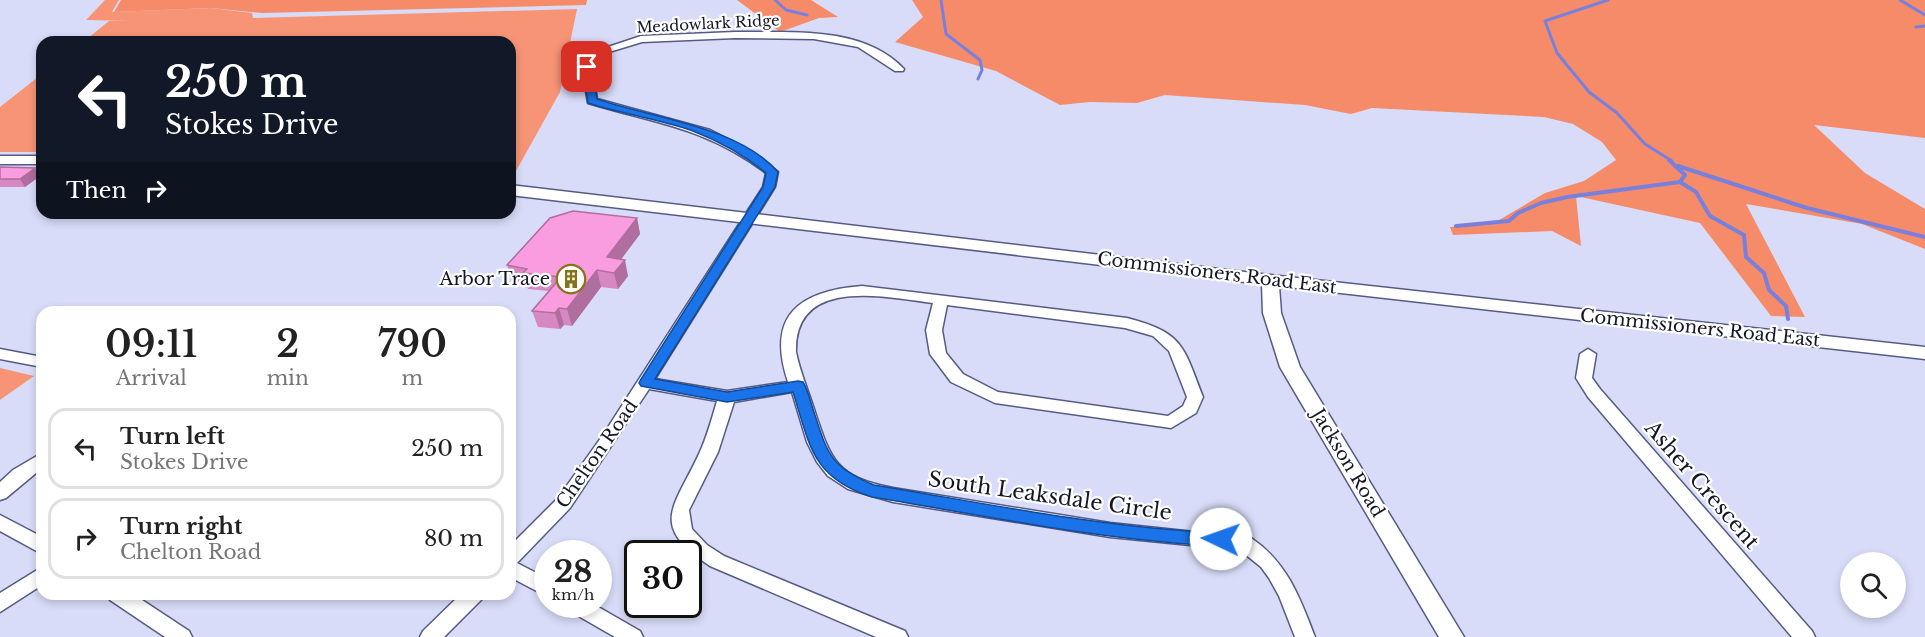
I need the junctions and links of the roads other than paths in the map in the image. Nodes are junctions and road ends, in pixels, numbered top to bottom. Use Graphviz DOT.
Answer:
graph roads {
  1 [pos="899,69"];
  2 [pos="0,160"];
  3 [pos="36,160"];
  4 [pos="516,191"];
  5 [pos="749,218"];
  6 [pos="1270,280"];
  7 [pos="941,300"];
  8 [pos="1925,353"];
  9 [pos="0,354"];
  10 [pos="1588,354"];
  11 [pos="36,361"];
  12 [pos="646,383"];
  13 [pos="798,386"];
  14 [pos="727,397"];
  15 [pos="36,463"];
  16 [pos="0,493"];
  17 [pos="0,522"];
  18 [pos="36,543"];
  19 [pos="516,552"];
  20 [pos="516,571"];
  21 [pos="36,579"];
  22 [pos="534,581"];
  23 [pos="126,600"];
  24 [pos="468,600"];
  25 [pos="0,604"];
  26 [pos="600,618"];
  27 [pos="182,637"];
  28 [pos="430,637"];
  29 [pos="633,637"];
  30 [pos="898,637"];
  31 [pos="1305,637"];
  32 [pos="1452,637"];
  33 [pos="1805,637"];
  1 -- 5 [label="street, Meadowlark Ridge"];
  2 -- 3 [label="main road"];
  4 -- 5 [label="main road, Commissioners Road East"];
  5 -- 6 [label="main road, Commissioners Road East"];
  5 -- 12 [label="street, Chelton Road"];
  6 -- 8 [label="main road, Commissioners Road East"];
  6 -- 32 [label="main road, Jackson Road"];
  7 -- 7 [label="street"];
  7 -- 13 [label="street, South Leaksdale Circle"];
  9 -- 11 [label="street"];
  10 -- 33 [label="street, Asher Crescent"];
  12 -- 14 [label="street"];
  12 -- 19 [label="street, Chelton Road"];
  13 -- 14 [label="street"];
  13 -- 31 [label="street, South Leaksdale Circle"];
  14 -- 30 [label="street"];
  15 -- 16 [label="street"];
  17 -- 18 [label="street"];
  20 -- 22 [label="street"];
  21 -- 25 [label="street"];
  23 -- 27 [label="street"];
  24 -- 28 [label="street"];
  26 -- 29 [label="street"];
}
